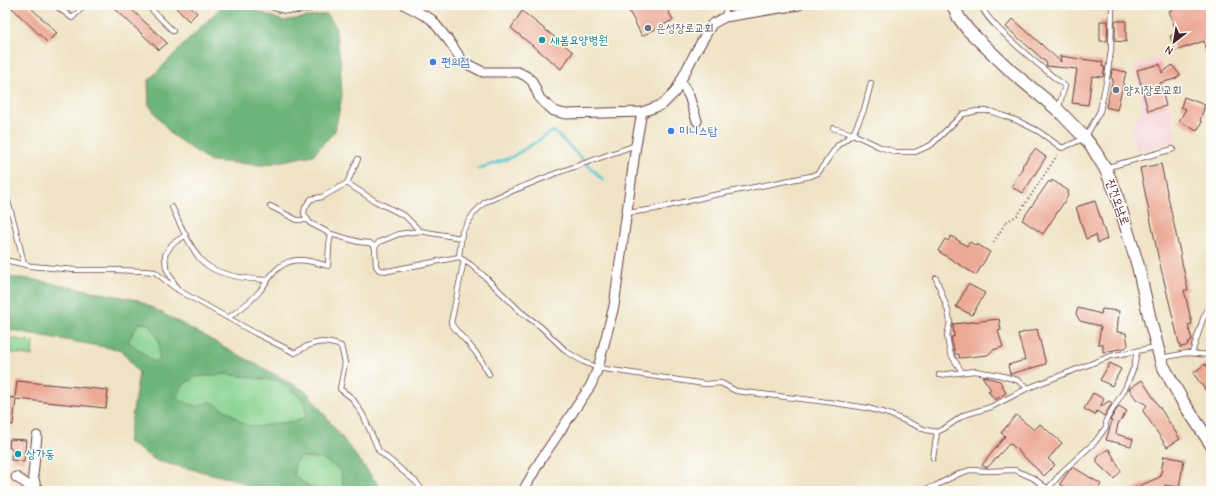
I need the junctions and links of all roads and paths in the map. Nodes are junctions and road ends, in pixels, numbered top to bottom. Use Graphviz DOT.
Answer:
graph roads {
  1 [pos="55,5"];
  2 [pos="85,5"];
  3 [pos="147,5"];
  4 [pos="273,5"];
  5 [pos="314,5"];
  6 [pos="405,5"];
  7 [pos="726,5"];
  8 [pos="799,5"];
  9 [pos="953,5"];
  10 [pos="981,5"];
  11 [pos="1112,5"];
  12 [pos="725,17"];
  13 [pos="173,31"];
  14 [pos="681,82"];
  15 [pos="871,83"];
  16 [pos="1058,110"];
  17 [pos="642,112"];
  18 [pos="697,121"];
  19 [pos="833,128"];
  20 [pos="853,134"];
  21 [pos="1085,138"];
  22 [pos="636,145"];
  23 [pos="1062,148"];
  24 [pos="1173,149"];
  25 [pos="358,159"];
  26 [pos="1105,168"];
  27 [pos="347,183"];
  28 [pos="5,191"];
  29 [pos="270,206"];
  30 [pos="172,207"];
  31 [pos="627,213"];
  32 [pos="308,220"];
  33 [pos="420,231"];
  34 [pos="332,234"];
  35 [pos="186,235"];
  36 [pos="461,238"];
  37 [pos="994,242"];
  38 [pos="376,248"];
  39 [pos="459,257"];
  40 [pos="5,260"];
  41 [pos="464,260"];
  42 [pos="24,264"];
  43 [pos="936,278"];
  44 [pos="267,280"];
  45 [pos="178,290"];
  46 [pos="1211,302"];
  47 [pos="228,318"];
  48 [pos="1137,351"];
  49 [pos="1159,352"];
  50 [pos="1192,353"];
  51 [pos="1211,355"];
  52 [pos="598,368"];
  53 [pos="962,372"];
  54 [pos="489,374"];
  55 [pos="939,375"];
  56 [pos="1028,388"];
  57 [pos="937,432"];
  58 [pos="38,436"];
  59 [pos="1211,444"];
  60 [pos="933,458"];
  61 [pos="16,477"];
  62 [pos="1047,490"];
  63 [pos="37,491"];
  64 [pos="41,491"];
  65 [pos="423,491"];
  66 [pos="523,491"];
  67 [pos="919,491"];
  1 -- 2 [label="lane"];
  3 -- 13 [label="lane"];
  4 -- 5 [label="street"];
  6 -- 17 [label="street"];
  7 -- 12 [label="lane"];
  8 -- 12 [label="street"];
  9 -- 16 [label="main road, 진건오남로"];
  10 -- 16 [label="lane"];
  11 -- 21 [label="lane"];
  12 -- 14 [label="street"];
  14 -- 17 [label="street"];
  14 -- 18 [label="street"];
  15 -- 20 [label="lane"];
  16 -- 21 [label="main road, 진건오남로"];
  17 -- 22 [label="street"];
  19 -- 20 [label="lane"];
  20 -- 23 [label="lane"];
  20 -- 31 [label="lane"];
  21 -- 23 [label="lane"];
  21 -- 26 [label="main road, 진건오남로"];
  22 -- 31 [label="street"];
  22 -- 36 [label="lane"];
  23 -- 37 [label="path"];
  24 -- 26 [label="lane"];
  25 -- 27 [label="lane"];
  26 -- 49 [label="main road, 진건오남로"];
  27 -- 32 [label="lane"];
  27 -- 33 [label="lane"];
  28 -- 42 [label="lane"];
  29 -- 32 [label="lane"];
  30 -- 35 [label="lane"];
  31 -- 52 [label="street"];
  32 -- 34 [label="lane"];
  33 -- 36 [label="lane"];
  33 -- 38 [label="lane"];
  34 -- 38 [label="lane"];
  34 -- 44 [label="lane"];
  35 -- 44 [label="lane"];
  35 -- 45 [label="lane"];
  36 -- 39 [label="lane"];
  38 -- 39 [label="lane"];
  39 -- 41 [label="lane"];
  40 -- 42 [label="lane"];
  41 -- 52 [label="lane"];
  41 -- 54 [label="lane"];
  42 -- 45 [label="lane"];
  43 -- 53 [label="lane"];
  44 -- 47 [label="lane"];
  45 -- 47 [label="lane"];
  46 -- 50 [label="lane"];
  47 -- 65 [label="lane"];
  48 -- 49 [label="lane"];
  48 -- 56 [label="lane"];
  48 -- 62 [label="lane"];
  49 -- 50 [label="lane"];
  49 -- 59 [label="main road, 진건오남로"];
  50 -- 51 [label="lane"];
  52 -- 57 [label="lane"];
  52 -- 66 [label="street"];
  53 -- 55 [label="lane"];
  53 -- 56 [label="lane"];
  56 -- 57 [label="lane"];
  57 -- 60 [label="lane"];
  58 -- 64 [label="street"];
  61 -- 63 [label="street"];
  62 -- 67 [label="lane"];
}
